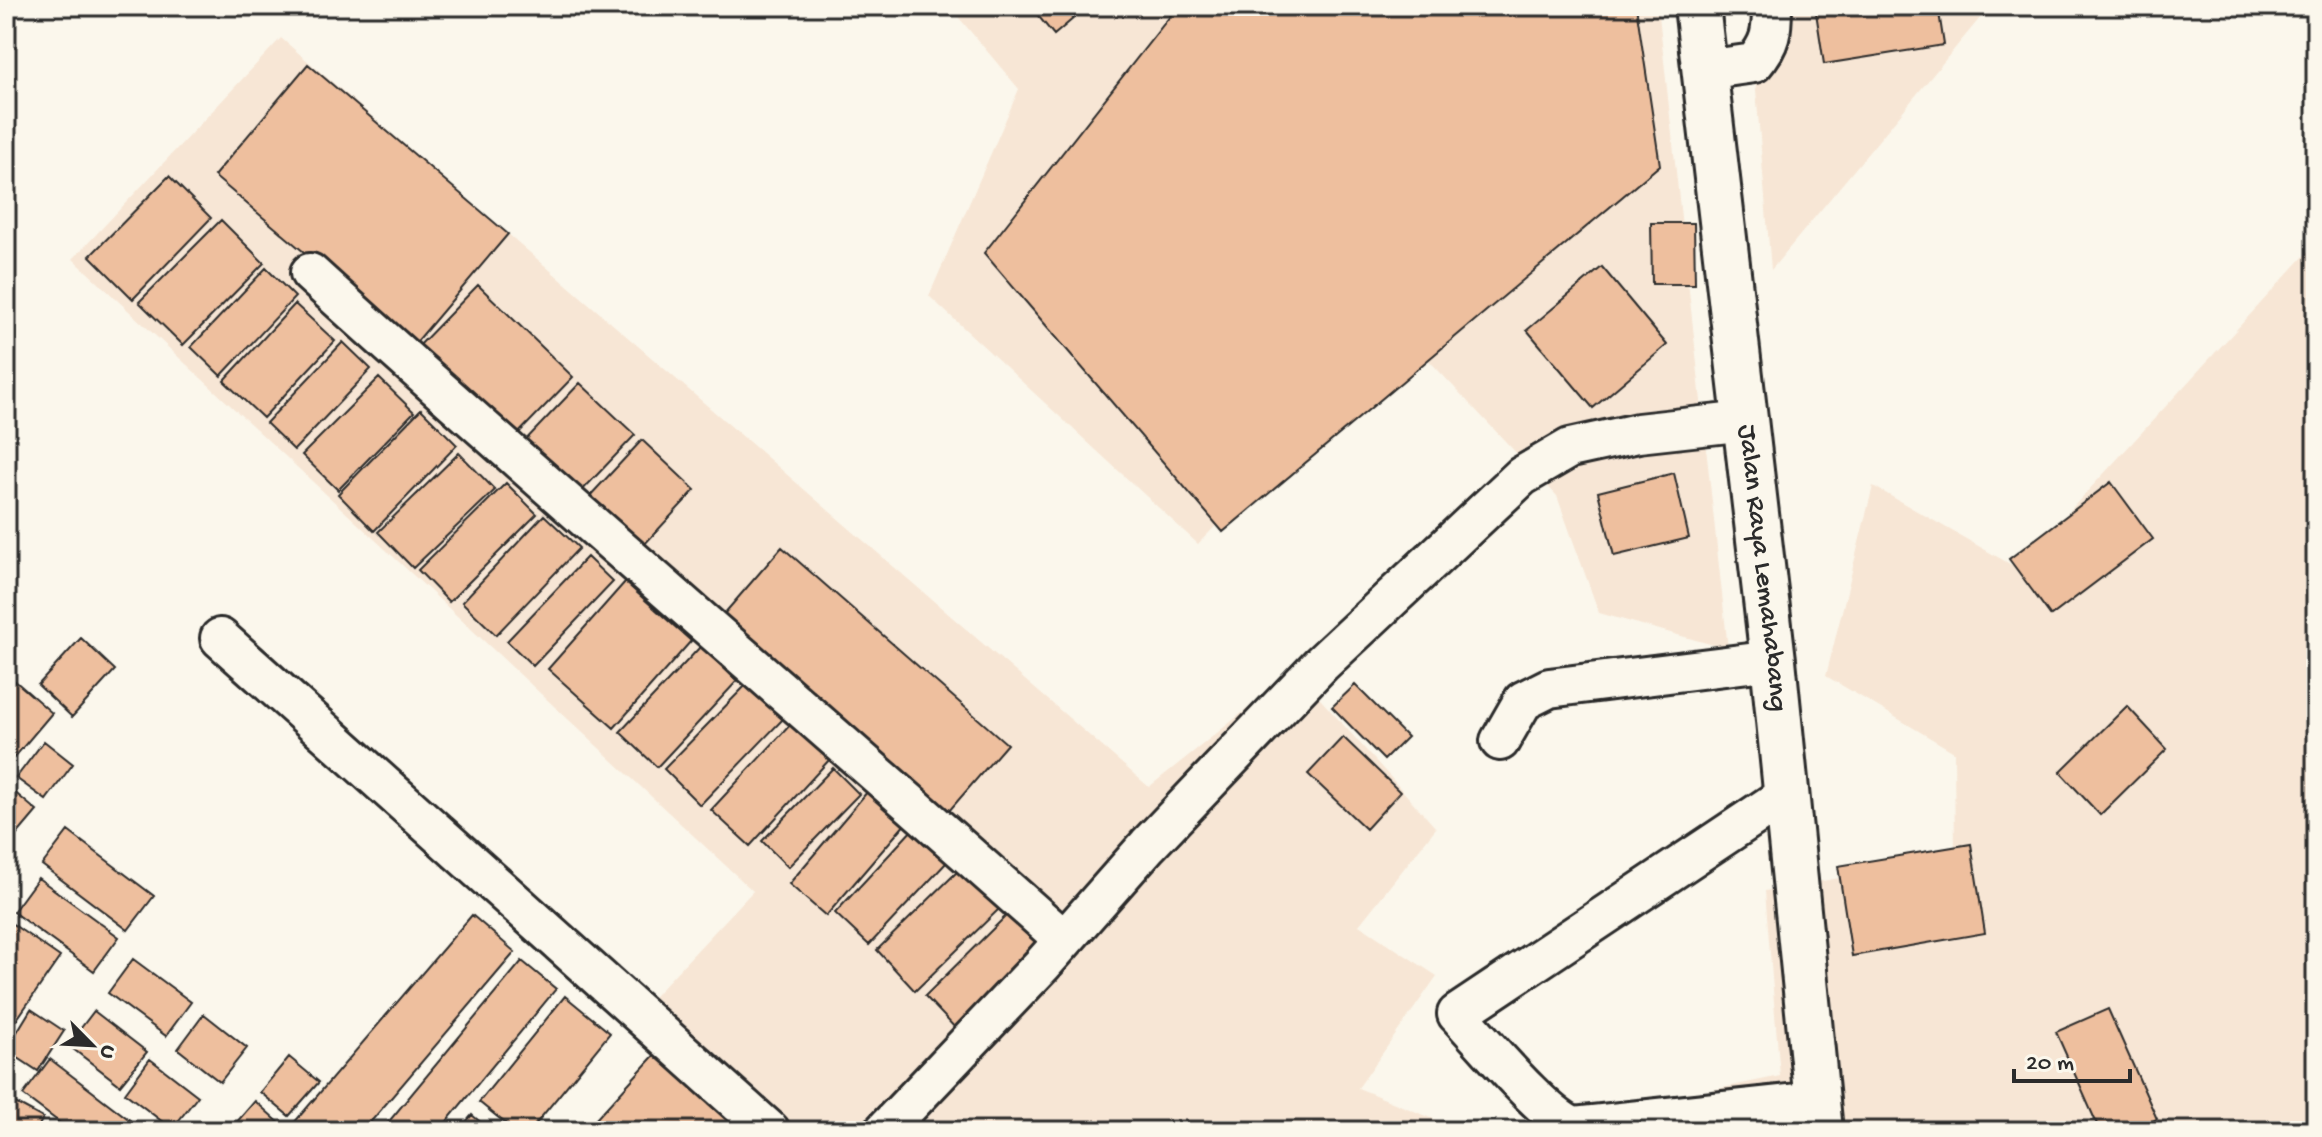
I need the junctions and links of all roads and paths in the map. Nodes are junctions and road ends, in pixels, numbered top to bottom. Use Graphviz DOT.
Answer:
graph roads {
  1 [pos="1697,6"];
  2 [pos="1772,6"];
  3 [pos="1705,70"];
  4 [pos="310,273"];
  5 [pos="1746,421"];
  6 [pos="220,638"];
  7 [pos="1773,660"];
  8 [pos="1500,741"];
  9 [pos="1787,794"];
  10 [pos="1064,940"];
  11 [pos="1819,1116"];
  12 [pos="770,1131"];
  13 [pos="884,1131"];
  1 -- 3 [label="main road, Jalan Raya Lemahabang"];
  2 -- 3 [label="street"];
  3 -- 5 [label="main road, Jalan Raya Lemahabang"];
  4 -- 10 [label="street"];
  5 -- 7 [label="main road, Jalan Raya Lemahabang"];
  5 -- 10 [label="street"];
  6 -- 12 [label="street"];
  7 -- 8 [label="street"];
  7 -- 9 [label="main road, Jalan Raya Lemahabang"];
  9 -- 11 [label="main road, Jalan Raya Lemahabang"];
  9 -- 11 [label="street"];
  10 -- 13 [label="street"];
}
